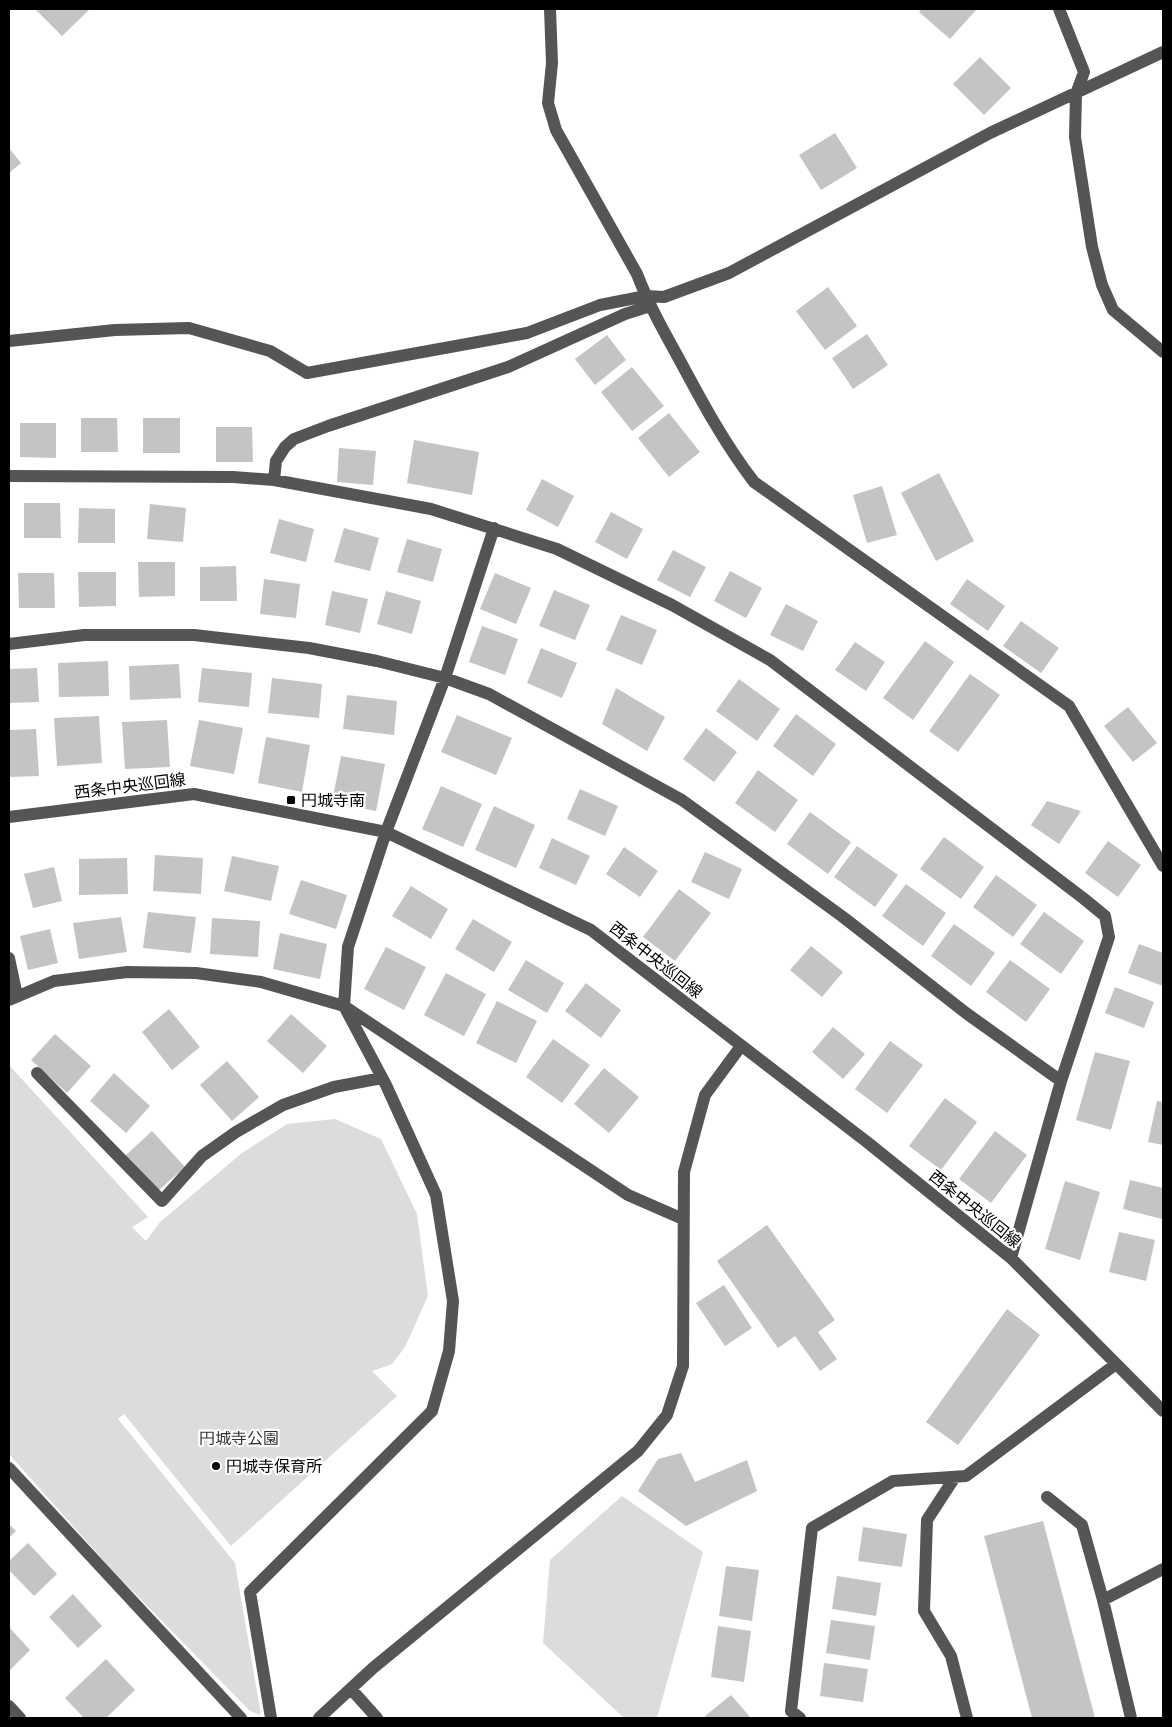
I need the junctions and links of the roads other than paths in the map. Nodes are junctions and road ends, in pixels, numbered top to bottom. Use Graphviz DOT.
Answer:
graph roads {
  1 [pos="550,9"];
  2 [pos="1059,9"];
  3 [pos="1163,52"];
  4 [pos="1076,94"];
  5 [pos="648,301"];
  6 [pos="9,341"];
  7 [pos="1163,352"];
  8 [pos="9,476"];
  9 [pos="274,480"];
  10 [pos="494,528"];
  11 [pos="9,644"];
  12 [pos="445,678"];
  13 [pos="9,818"];
  14 [pos="386,832"];
  15 [pos="1163,866"];
  16 [pos="9,958"];
  17 [pos="13,998"];
  18 [pos="344,1006"];
  19 [pos="741,1046"];
  20 [pos="37,1073"];
  21 [pos="382,1078"];
  22 [pos="1061,1081"];
  23 [pos="683,1218"];
  24 [pos="1011,1258"];
  25 [pos="1116,1364"];
  26 [pos="1163,1411"];
  27 [pos="9,1468"];
  28 [pos="955,1477"];
  29 [pos="1047,1496"];
  30 [pos="1163,1569"];
  31 [pos="1103,1600"];
  32 [pos="351,1689"];
  33 [pos="9,1706"];
  34 [pos="20,1718"];
  35 [pos="241,1718"];
  36 [pos="271,1718"];
  37 [pos="319,1718"];
  38 [pos="377,1718"];
  39 [pos="800,1718"];
  40 [pos="967,1718"];
  41 [pos="1132,1718"];
  1 -- 5 [label="street"];
  2 -- 4 [label="street"];
  3 -- 4 [label="street"];
  4 -- 5 [label="street"];
  4 -- 7 [label="street"];
  5 -- 6 [label="street"];
  5 -- 9 [label="street"];
  5 -- 15 [label="street"];
  8 -- 9 [label="street"];
  9 -- 10 [label="street"];
  10 -- 12 [label="street"];
  10 -- 22 [label="street"];
  11 -- 12 [label="street"];
  12 -- 14 [label="street"];
  12 -- 22 [label="street"];
  13 -- 14 [label="street, 西条中央巡回線"];
  14 -- 18 [label="street"];
  14 -- 19 [label="street, 西条中央巡回線"];
  16 -- 17 [label="street"];
  17 -- 18 [label="street"];
  18 -- 21 [label="street"];
  18 -- 23 [label="street"];
  19 -- 23 [label="street"];
  19 -- 24 [label="street, 西条中央巡回線"];
  20 -- 21 [label="street"];
  21 -- 36 [label="street"];
  22 -- 24 [label="street"];
  23 -- 32 [label="street"];
  24 -- 25 [label="street, 西条中央巡回線"];
  25 -- 26 [label="street, 西条中央巡回線"];
  25 -- 28 [label="street"];
  27 -- 35 [label="street"];
  28 -- 39 [label="street"];
  28 -- 40 [label="street"];
  29 -- 31 [label="street"];
  30 -- 31 [label="street"];
  31 -- 41 [label="street"];
  32 -- 37 [label="street"];
  32 -- 38 [label="street"];
  33 -- 34 [label="street"];
}
